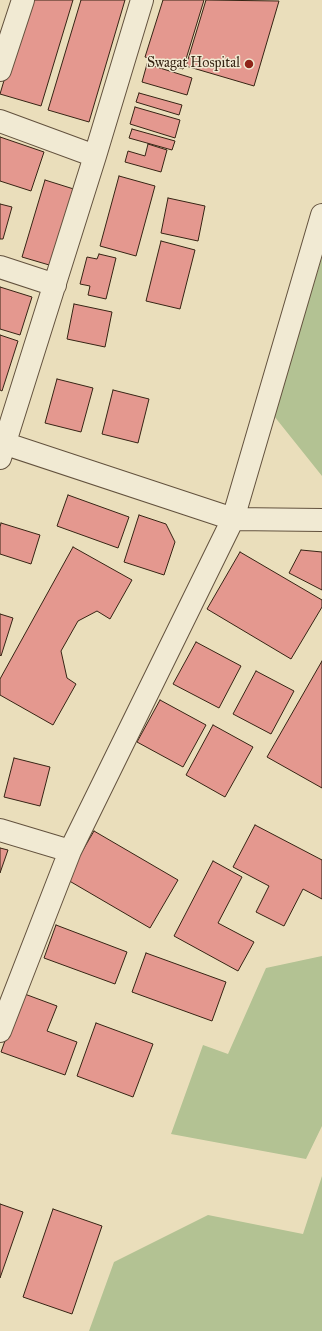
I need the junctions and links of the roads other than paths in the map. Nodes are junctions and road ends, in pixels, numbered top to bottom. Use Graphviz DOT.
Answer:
graph roads {
  1 [pos="23,0"];
  2 [pos="142,0"];
  3 [pos="0,70"];
  4 [pos="0,121"];
  5 [pos="95,156"];
  6 [pos="322,215"];
  7 [pos="0,267"];
  8 [pos="55,285"];
  9 [pos="2,448"];
  10 [pos="233,519"];
  11 [pos="322,520"];
  12 [pos="0,830"];
  13 [pos="70,851"];
  14 [pos="0,1032"];
  1 -- 3 [label="street"];
  2 -- 5 [label="street"];
  4 -- 5 [label="street"];
  5 -- 8 [label="street"];
  6 -- 10 [label="street"];
  7 -- 8 [label="street"];
  8 -- 9 [label="street"];
  9 -- 10 [label="street"];
  10 -- 11 [label="street"];
  10 -- 13 [label="street"];
  12 -- 13 [label="street"];
  13 -- 14 [label="street"];
}
